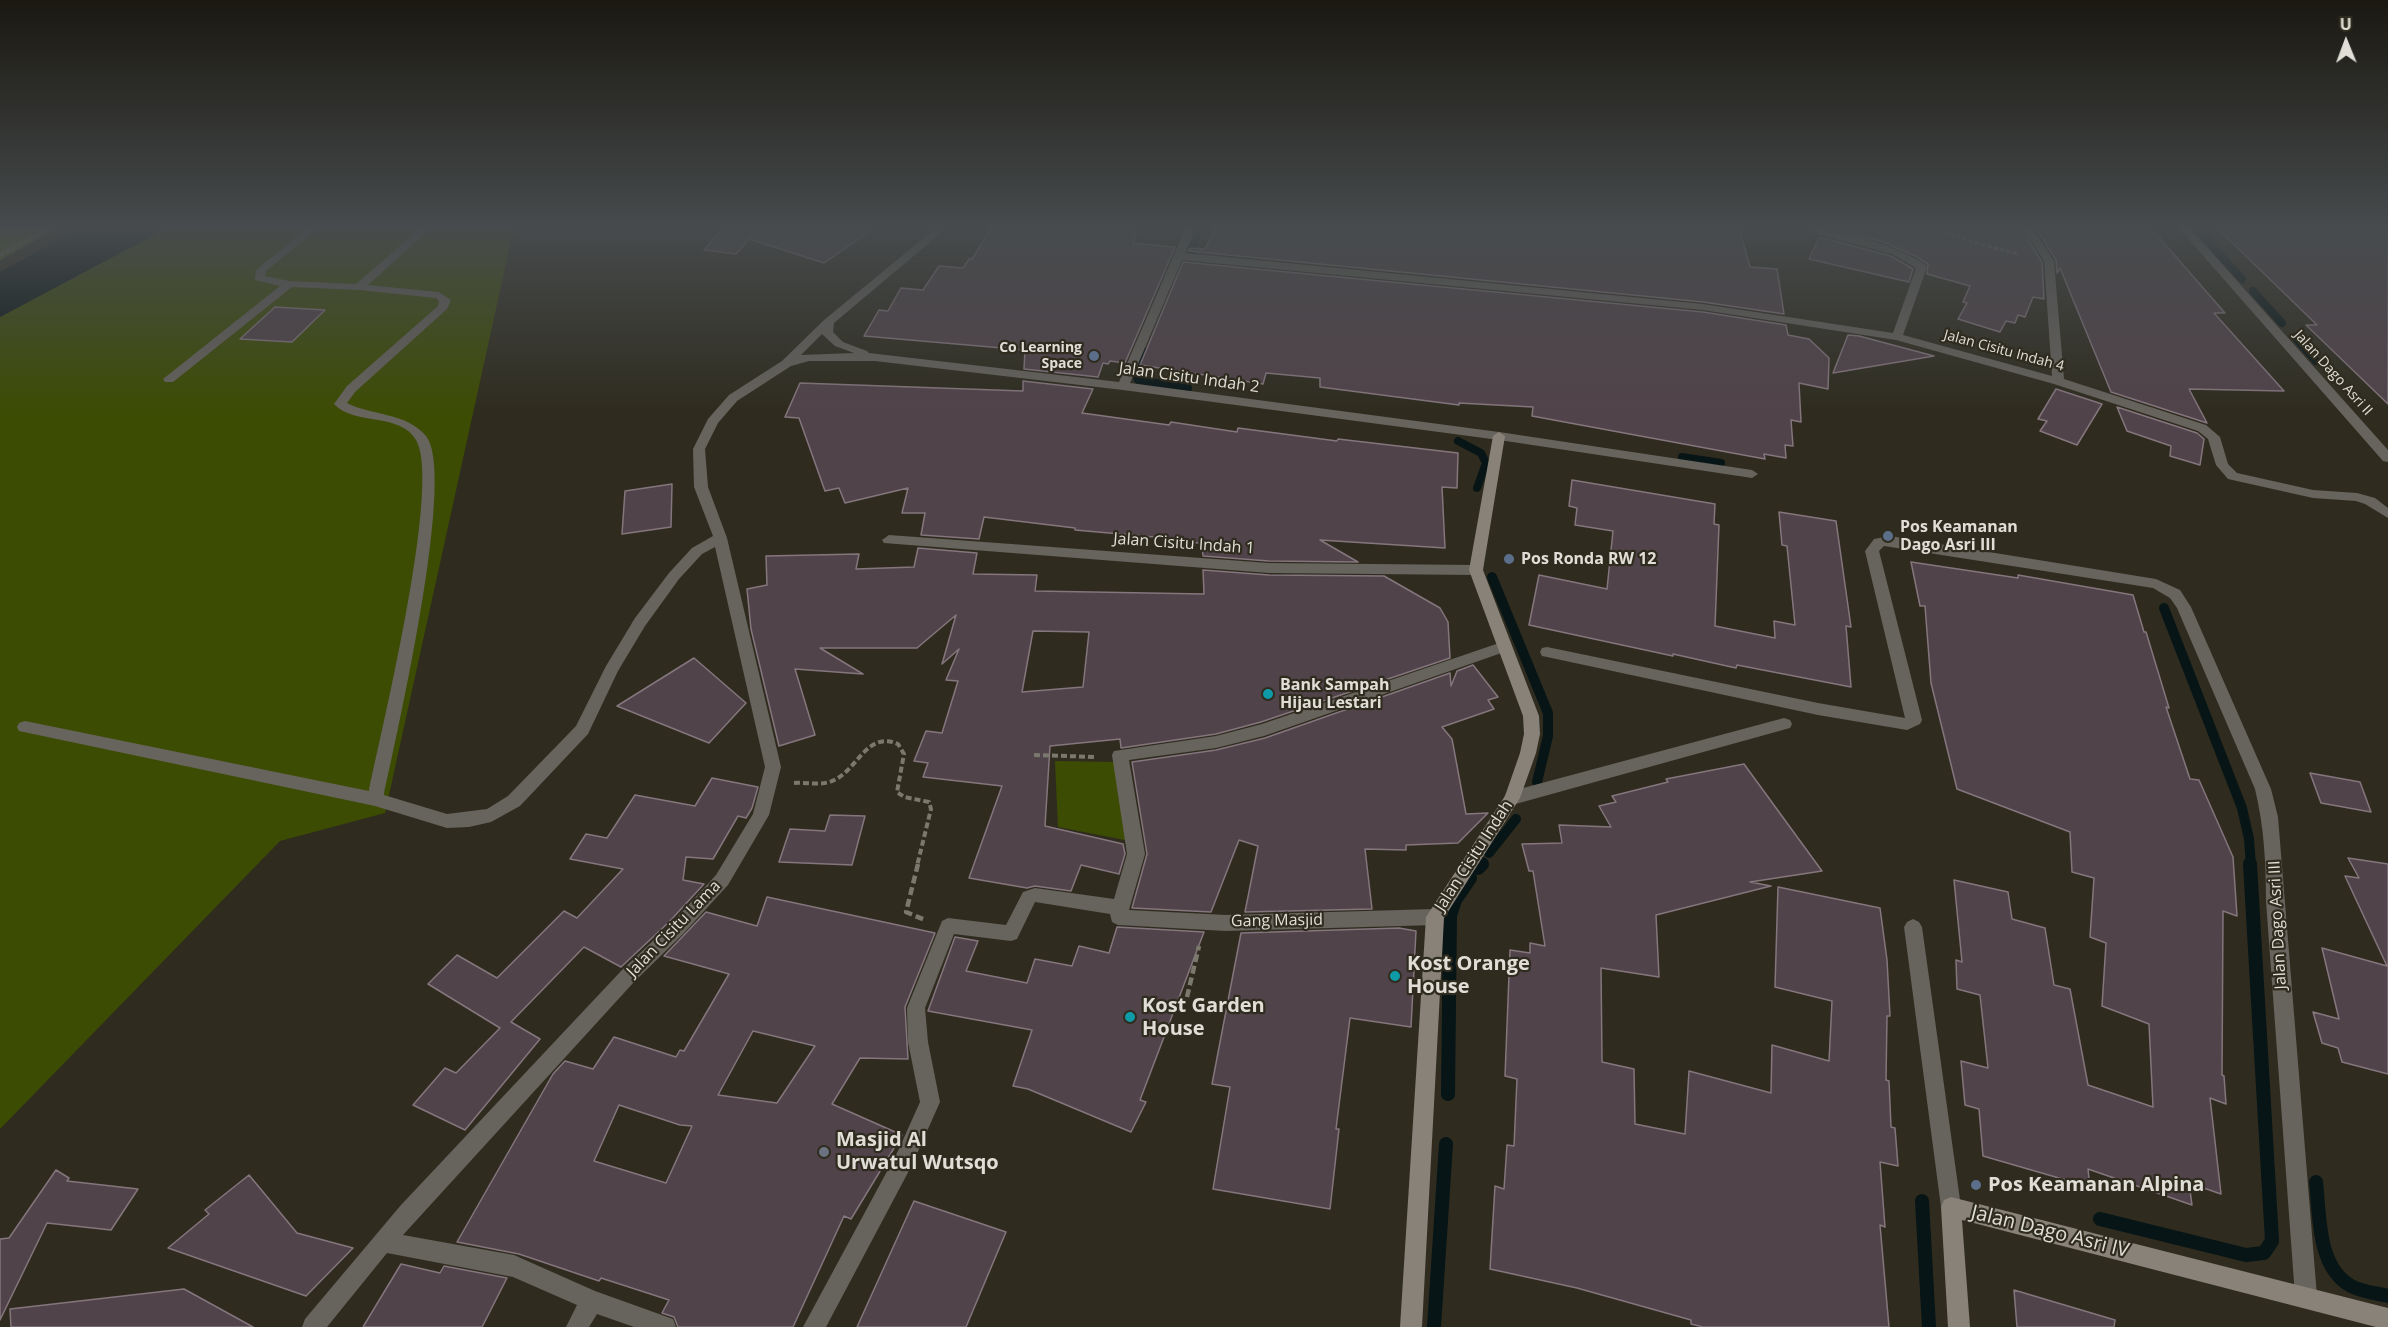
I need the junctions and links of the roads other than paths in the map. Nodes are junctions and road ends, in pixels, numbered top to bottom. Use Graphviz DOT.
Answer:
graph roads {
  1 [pos="283,289"];
  2 [pos="378,289"];
  3 [pos="868,289"];
  4 [pos="1165,289"];
  5 [pos="1517,289"];
  6 [pos="1914,289"];
  7 [pos="2051,289"];
  8 [pos="2238,289"];
  9 [pos="828,322"];
  10 [pos="1897,337"];
  11 [pos="875,357"];
  12 [pos="786,364"];
  13 [pos="168,379"];
  14 [pos="2058,381"];
  15 [pos="1123,386"];
  16 [pos="1499,436"];
  17 [pos="2388,458"];
  18 [pos="1752,474"];
  19 [pos="2388,513"];
  20 [pos="720,538"];
  21 [pos="889,540"];
  22 [pos="1476,570"];
  23 [pos="1505,646"];
  24 [pos="1547,652"];
  25 [pos="1784,724"];
  26 [pos="26,727"];
  27 [pos="1512,798"];
  28 [pos="375,800"];
  29 [pos="1120,912"];
  30 [pos="1435,916"];
  31 [pos="1913,927"];
  32 [pos="1951,1207"];
  33 [pos="383,1242"];
  34 [pos="2306,1296"];
  35 [pos="592,1302"];
  36 [pos="2388,1319"];
  37 [pos="313,1327"];
  38 [pos="577,1327"];
  39 [pos="665,1327"];
  40 [pos="814,1327"];
  41 [pos="1411,1327"];
  42 [pos="1959,1327"];
  1 -- 13 [label="street"];
  2 -- 28 [label="street"];
  3 -- 9 [label="street"];
  4 -- 15 [label="street"];
  5 -- 10 [label="street, Jalan Cisitu Indah 4"];
  6 -- 10 [label="street"];
  7 -- 14 [label="street"];
  8 -- 17 [label="street, Jalan Dago Asri II"];
  9 -- 11 [label="street"];
  9 -- 12 [label="street"];
  10 -- 14 [label="street, Jalan Cisitu Indah 4"];
  11 -- 12 [label="street"];
  11 -- 15 [label="street, Jalan Cisitu Indah 2"];
  12 -- 20 [label="street, Jalan Cisitu Lama"];
  14 -- 19 [label="street, Jalan Cisitu Indah 4"];
  15 -- 16 [label="street, Jalan Cisitu Indah 2"];
  16 -- 18 [label="street, Jalan Cisitu Indah 2"];
  16 -- 22 [label="street"];
  20 -- 28 [label="street"];
  20 -- 33 [label="street, Jalan Cisitu Lama"];
  21 -- 22 [label="street, Jalan Cisitu Indah 1"];
  22 -- 23 [label="street, Jalan Cisitu Indah"];
  23 -- 27 [label="street, Jalan Cisitu Indah"];
  23 -- 29 [label="street"];
  24 -- 34 [label="street, Jalan Dago Asri III"];
  25 -- 27 [label="street"];
  26 -- 28 [label="street"];
  27 -- 30 [label="street, Jalan Cisitu Indah"];
  29 -- 30 [label="street, Gang Masjid"];
  29 -- 40 [label="street, Gang Masjid"];
  30 -- 41 [label="street, Jalan Cisitu Indah"];
  31 -- 32 [label="street, Jalan Dago Asri IV"];
  32 -- 34 [label="street, Jalan Dago Asri IV"];
  32 -- 42 [label="street"];
  33 -- 35 [label="street"];
  33 -- 37 [label="street, Jalan Cisitu Lama"];
  34 -- 36 [label="street, Jalan Dago Asri IV"];
  35 -- 38 [label="street"];
  35 -- 39 [label="street"];
}
